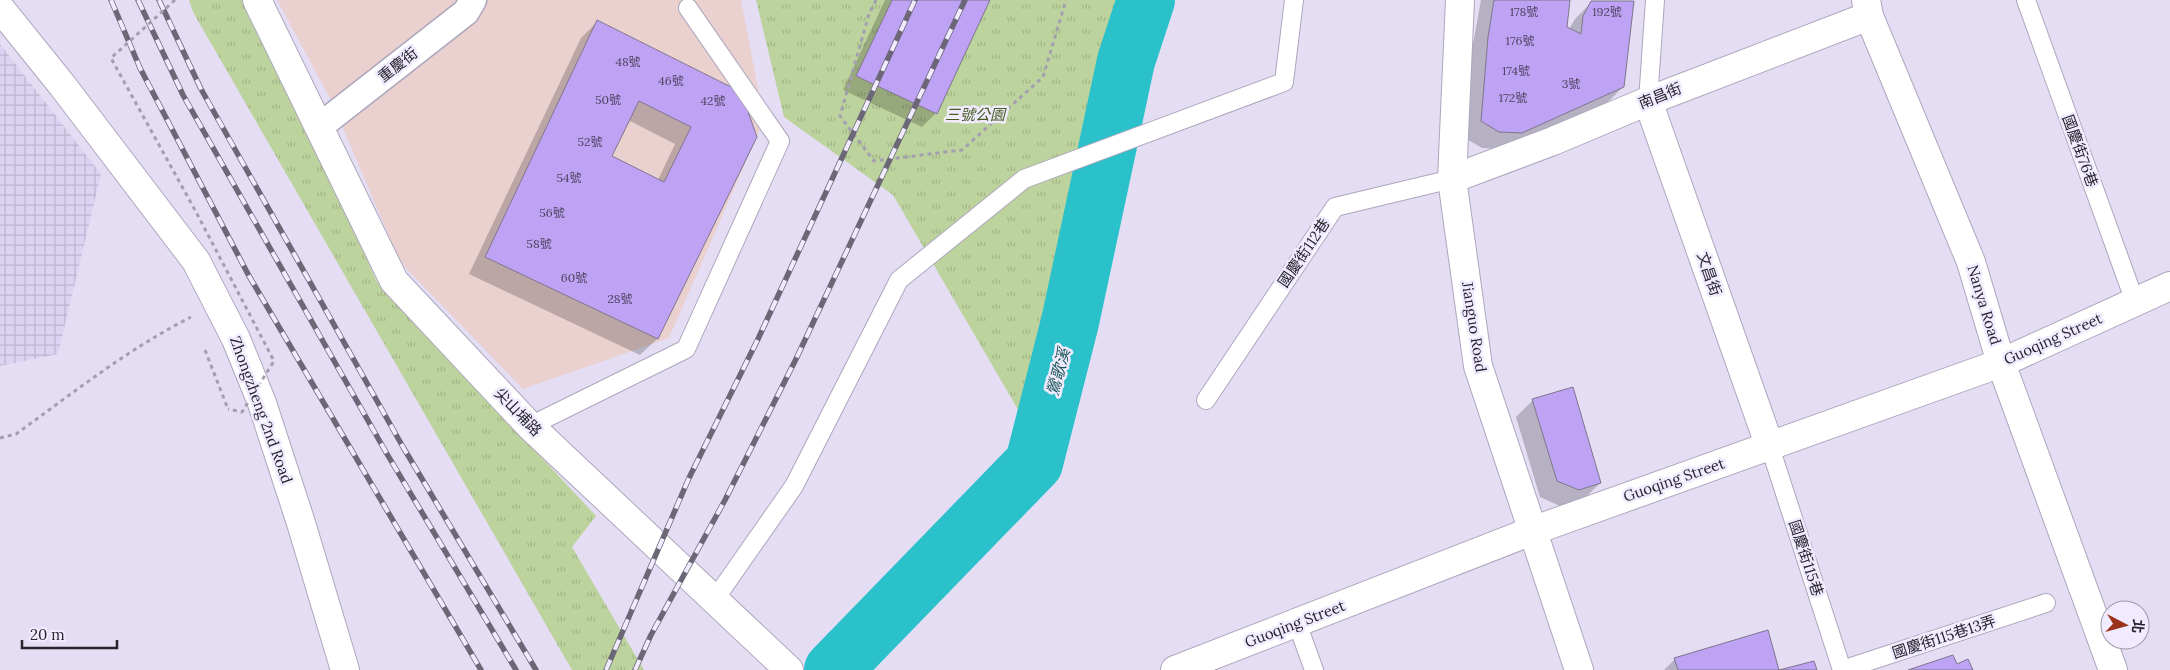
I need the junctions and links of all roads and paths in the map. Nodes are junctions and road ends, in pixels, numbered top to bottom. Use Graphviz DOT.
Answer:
graph roads {
  1 [pos="175,0"];
  2 [pos="257,0"];
  3 [pos="473,0"];
  4 [pos="876,0"];
  5 [pos="1066,0"];
  6 [pos="1294,0"];
  7 [pos="1460,0"];
  8 [pos="1655,0"];
  9 [pos="2026,0"];
  10 [pos="0,8"];
  11 [pos="688,8"];
  12 [pos="1868,8"];
  13 [pos="1648,101"];
  14 [pos="319,127"];
  15 [pos="1452,179"];
  16 [pos="2170,286"];
  17 [pos="2135,302"];
  18 [pos="195,325"];
  19 [pos="202,341"];
  20 [pos="205,350"];
  21 [pos="2002,363"];
  22 [pos="1206,400"];
  23 [pos="228,409"];
  24 [pos="530,426"];
  25 [pos="0,438"];
  26 [pos="1770,446"];
  27 [pos="1532,531"];
  28 [pos="716,600"];
  29 [pos="2046,603"];
  30 [pos="1297,623"];
  31 [pos="781,662"];
  32 [pos="345,670"];
  33 [pos="1175,670"];
  34 [pos="1314,670"];
  35 [pos="1579,670"];
  36 [pos="1842,670"];
  37 [pos="2113,670"];
  1 -- 23 [label="path, bridge"];
  2 -- 14 [label="street, 尖山埔路"];
  3 -- 14 [label="street, 重慶街"];
  4 -- 5 [label="path"];
  6 -- 28 [label="lane"];
  7 -- 15 [label="street, Jianguo Road"];
  8 -- 13 [label="lane"];
  9 -- 17 [label="lane, 國慶街76巷"];
  10 -- 32 [label="street, Zhongzheng 2nd Road"];
  11 -- 24 [label="lane"];
  12 -- 13 [label="street, 南昌街"];
  12 -- 21 [label="street, Nanya Road"];
  13 -- 15 [label="street, 南昌街"];
  13 -- 26 [label="street, 文昌街"];
  14 -- 24 [label="street, 尖山埔路"];
  15 -- 22 [label="lane, 國慶街112巷"];
  15 -- 27 [label="street, Jianguo Road"];
  16 -- 17 [label="street, Guoqing Street"];
  17 -- 21 [label="street, Guoqing Street"];
  18 -- 25 [label="path"];
  19 -- 20 [label="path"];
  21 -- 26 [label="street, Guoqing Street"];
  21 -- 37 [label="street, Nanya Road"];
  24 -- 28 [label="street, 尖山埔路"];
  26 -- 27 [label="street, Guoqing Street"];
  26 -- 36 [label="lane, 國慶街115巷"];
  27 -- 30 [label="street, Guoqing Street"];
  27 -- 35 [label="street, Jianguo Road"];
  28 -- 31 [label="street, 尖山埔路"];
  29 -- 36 [label="lane, 國慶街115巷13弄"];
  30 -- 33 [label="street, Guoqing Street"];
  30 -- 34 [label="lane"];
}
